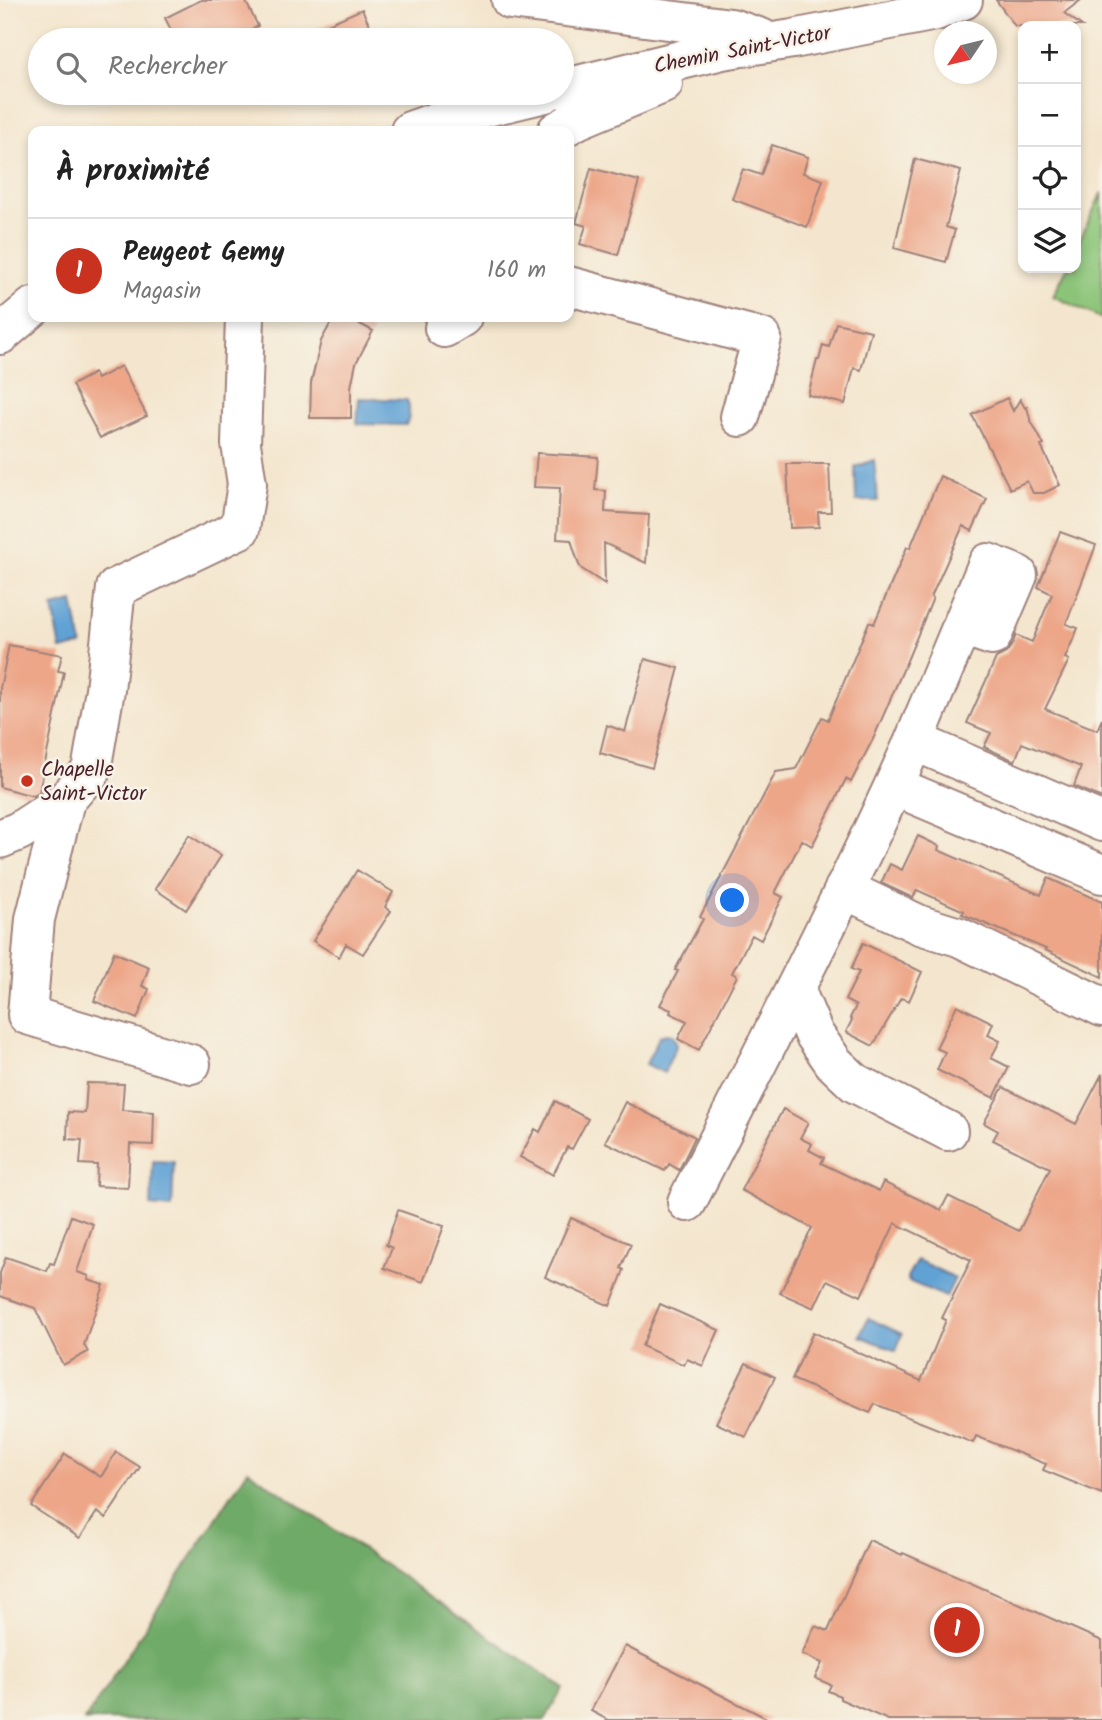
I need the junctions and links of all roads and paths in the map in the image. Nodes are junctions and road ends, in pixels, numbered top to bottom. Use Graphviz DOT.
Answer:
graph roads {
  1 [pos="511,0"];
  2 [pos="963,0"];
  3 [pos="773,42"];
  4 [pos="722,50"];
  5 [pos="574,86"];
  6 [pos="495,105"];
  7 [pos="424,126"];
  8 [pos="566,126"];
  9 [pos="574,287"];
  10 [pos="28,311"];
  11 [pos="246,322"];
  12 [pos="0,335"];
  13 [pos="740,417"];
  14 [pos="962,626"];
  15 [pos="914,741"];
  16 [pos="894,786"];
  17 [pos="65,801"];
  18 [pos="1102,822"];
  19 [pos="0,839"];
  20 [pos="1102,874"];
  21 [pos="844,889"];
  22 [pos="795,989"];
  23 [pos="1102,1007"];
  24 [pos="191,1064"];
  25 [pos="948,1130"];
  26 [pos="687,1202"];
  1 -- 3 [label="street"];
  2 -- 3 [label="street, Chemin Saint-Victor"];
  3 -- 4 [label="street, Chemin Saint-Victor"];
  4 -- 5 [label="street, Chemin Saint-Victor"];
  4 -- 8 [label="street"];
  6 -- 7 [label="street"];
  9 -- 13 [label="street"];
  10 -- 12 [label="street"];
  11 -- 17 [label="street"];
  14 -- 15 [label="street"];
  15 -- 16 [label="street"];
  15 -- 18 [label="street"];
  16 -- 20 [label="street"];
  16 -- 21 [label="street"];
  17 -- 19 [label="street"];
  17 -- 24 [label="street"];
  21 -- 22 [label="street"];
  21 -- 23 [label="street"];
  22 -- 25 [label="street"];
  22 -- 26 [label="street"];
}
